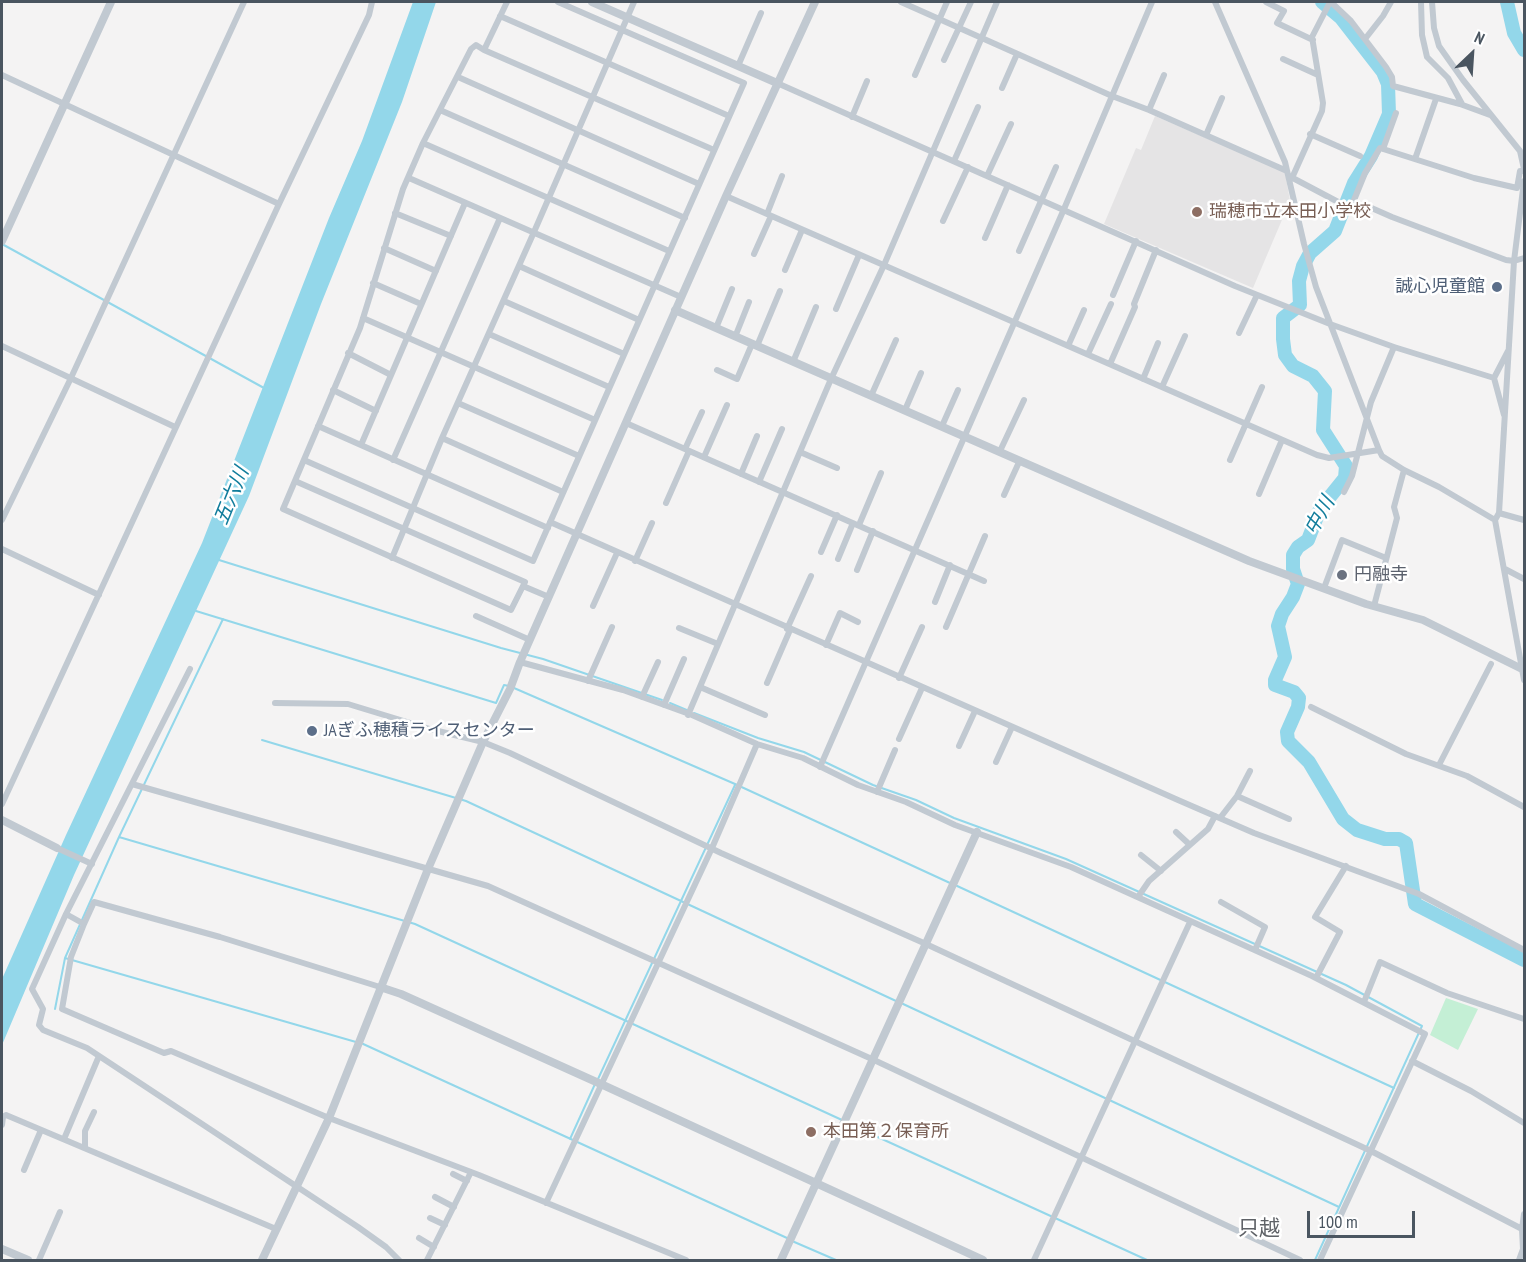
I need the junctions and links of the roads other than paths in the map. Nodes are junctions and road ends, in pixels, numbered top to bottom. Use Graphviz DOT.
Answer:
graph roads {
  1 [pos="111,2"];
  2 [pos="244,2"];
  3 [pos="372,2"];
  4 [pos="507,2"];
  5 [pos="558,2"];
  6 [pos="592,2"];
  7 [pos="634,2"];
  8 [pos="815,2"];
  9 [pos="901,2"];
  10 [pos="947,2"];
  11 [pos="971,2"];
  12 [pos="997,2"];
  13 [pos="1152,2"];
  14 [pos="1208,2"];
  15 [pos="1266,2"];
  16 [pos="1330,2"];
  17 [pos="1391,2"];
  18 [pos="1421,2"];
  19 [pos="1432,2"];
  20 [pos="909,3"];
  21 [pos="1217,3"];
  22 [pos="761,13"];
  23 [pos="500,16"];
  24 [pos="627,17"];
  25 [pos="940,19"];
  26 [pos="960,28"];
  27 [pos="623,30"];
  28 [pos="982,38"];
  29 [pos="1365,39"];
  30 [pos="1313,40"];
  31 [pos="484,50"];
  32 [pos="1017,54"];
  33 [pos="1283,59"];
  34 [pos="944,60"];
  35 [pos="608,63"];
  36 [pos="738,66"];
  37 [pos="2,75"];
  38 [pos="915,75"];
  39 [pos="1164,75"];
  40 [pos="1318,75"];
  41 [pos="458,77"];
  42 [pos="867,81"];
  43 [pos="777,83"];
  44 [pos="1002,88"];
  45 [pos="1112,96"];
  46 [pos="593,97"];
  47 [pos="1222,98"];
  48 [pos="1436,99"];
  49 [pos="65,104"];
  50 [pos="1462,105"];
  51 [pos="978,107"];
  52 [pos="440,110"];
  53 [pos="1149,110"];
  54 [pos="1396,113"];
  55 [pos="1491,115"];
  56 [pos="729,116"];
  57 [pos="852,117"];
  58 [pos="1011,124"];
  59 [pos="578,131"];
  60 [pos="1310,134"];
  61 [pos="1206,135"];
  62 [pos="423,143"];
  63 [pos="1383,149"];
  64 [pos="714,150"];
  65 [pos="932,152"];
  66 [pos="172,155"];
  67 [pos="1360,156"];
  68 [pos="1415,159"];
  69 [pos="954,161"];
  70 [pos="563,165"];
  71 [pos="1056,166"];
  72 [pos="968,167"];
  73 [pos="1524,170"];
  74 [pos="1289,175"];
  75 [pos="783,176"];
  76 [pos="987,176"];
  77 [pos="409,178"];
  78 [pos="1524,181"];
  79 [pos="699,184"];
  80 [pos="1008,185"];
  81 [pos="726,196"];
  82 [pos="549,198"];
  83 [pos="1042,199"];
  84 [pos="465,203"];
  85 [pos="279,204"];
  86 [pos="1352,205"];
  87 [pos="1064,209"];
  88 [pos="395,213"];
  89 [pos="769,215"];
  90 [pos="500,218"];
  91 [pos="685,218"];
  92 [pos="943,221"];
  93 [pos="802,230"];
  94 [pos="534,232"];
  95 [pos="451,236"];
  96 [pos="985,238"];
  97 [pos="1136,241"];
  98 [pos="2,242"];
  99 [pos="384,248"];
  100 [pos="1156,250"];
  101 [pos="669,251"];
  102 [pos="1019,251"];
  103 [pos="754,254"];
  104 [pos="860,255"];
  105 [pos="1524,258"];
  106 [pos="1514,261"];
  107 [pos="884,265"];
  108 [pos="519,267"];
  109 [pos="785,270"];
  110 [pos="436,271"];
  111 [pos="374,283"];
  112 [pos="654,285"];
  113 [pos="732,289"];
  114 [pos="780,291"];
  115 [pos="1257,295"];
  116 [pos="1113,296"];
  117 [pos="681,297"];
  118 [pos="504,301"];
  119 [pos="749,302"];
  120 [pos="421,304"];
  121 [pos="1111,304"];
  122 [pos="816,307"];
  123 [pos="836,309"];
  124 [pos="675,310"];
  125 [pos="1084,310"];
  126 [pos="363,318"];
  127 [pos="639,320"];
  128 [pos="1014,322"];
  129 [pos="1330,324"];
  130 [pos="716,328"];
  131 [pos="1239,333"];
  132 [pos="489,334"];
  133 [pos="1185,336"];
  134 [pos="735,337"];
  135 [pos="407,338"];
  136 [pos="896,340"];
  137 [pos="1158,343"];
  138 [pos="755,345"];
  139 [pos="2,346"];
  140 [pos="1068,346"];
  141 [pos="1394,347"];
  142 [pos="1508,351"];
  143 [pos="440,352"];
  144 [pos="348,353"];
  145 [pos="624,354"];
  146 [pos="1088,354"];
  147 [pos="793,362"];
  148 [pos="1110,364"];
  149 [pos="474,368"];
  150 [pos="717,370"];
  151 [pos="921,373"];
  152 [pos="392,375"];
  153 [pos="1494,378"];
  154 [pos="831,379"];
  155 [pos="1143,379"];
  156 [pos="70,380"];
  157 [pos="609,387"];
  158 [pos="1162,387"];
  159 [pos="1262,387"];
  160 [pos="333,390"];
  161 [pos="958,390"];
  162 [pos="871,396"];
  163 [pos="1024,400"];
  164 [pos="458,403"];
  165 [pos="727,405"];
  166 [pos="905,410"];
  167 [pos="376,411"];
  168 [pos="702,412"];
  169 [pos="1505,419"];
  170 [pos="595,420"];
  171 [pos="1368,420"];
  172 [pos="626,423"];
  173 [pos="1246,424"];
  174 [pos="318,426"];
  175 [pos="942,426"];
  176 [pos="175,427"];
  177 [pos="782,429"];
  178 [pos="757,436"];
  179 [pos="965,436"];
  180 [pos="442,438"];
  181 [pos="1282,440"];
  182 [pos="361,445"];
  183 [pos="687,450"];
  184 [pos="1379,450"];
  185 [pos="1000,451"];
  186 [pos="800,452"];
  187 [pos="1356,453"];
  188 [pos="579,456"];
  189 [pos="704,458"];
  190 [pos="304,460"];
  191 [pos="393,460"];
  192 [pos="1020,460"];
  193 [pos="1230,460"];
  194 [pos="837,468"];
  195 [pos="1404,470"];
  196 [pos="881,473"];
  197 [pos="741,474"];
  198 [pos="427,475"];
  199 [pos="295,481"];
  200 [pos="759,482"];
  201 [pos="563,492"];
  202 [pos="782,492"];
  203 [pos="1344,492"];
  204 [pos="1259,494"];
  205 [pos="1004,495"];
  206 [pos="666,503"];
  207 [pos="413,508"];
  208 [pos="1499,513"];
  209 [pos="837,516"];
  210 [pos="2,520"];
  211 [pos="1495,520"];
  212 [pos="1524,520"];
  213 [pos="652,523"];
  214 [pos="856,524"];
  215 [pos="549,525"];
  216 [pos="404,529"];
  217 [pos="873,531"];
  218 [pos="576,535"];
  219 [pos="985,536"];
  220 [pos="2,549"];
  221 [pos="914,549"];
  222 [pos="820,552"];
  223 [pos="617,553"];
  224 [pos="392,558"];
  225 [pos="838,558"];
  226 [pos="1386,558"];
  227 [pos="635,561"];
  228 [pos="950,565"];
  229 [pos="1505,569"];
  230 [pos="857,570"];
  231 [pos="968,574"];
  232 [pos="811,576"];
  233 [pos="1524,579"];
  234 [pos="984,581"];
  235 [pos="523,586"];
  236 [pos="1324,588"];
  237 [pos="99,595"];
  238 [pos="549,597"];
  239 [pos="935,602"];
  240 [pos="735,605"];
  241 [pos="593,606"];
  242 [pos="1374,606"];
  243 [pos="476,616"];
  244 [pos="858,622"];
  245 [pos="612,627"];
  246 [pos="922,627"];
  247 [pos="945,627"];
  248 [pos="679,628"];
  249 [pos="789,629"];
  250 [pos="530,640"];
  251 [pos="718,644"];
  252 [pos="826,645"];
  253 [pos="684,659"];
  254 [pos="520,662"];
  255 [pos="658,662"];
  256 [pos="865,663"];
  257 [pos="1491,664"];
  258 [pos="190,669"];
  259 [pos="1523,669"];
  260 [pos="899,678"];
  261 [pos="1524,680"];
  262 [pos="588,681"];
  263 [pos="767,683"];
  264 [pos="700,687"];
  265 [pos="922,688"];
  266 [pos="642,697"];
  267 [pos="275,703"];
  268 [pos="664,705"];
  269 [pos="1311,707"];
  270 [pos="975,711"];
  271 [pos="688,714"];
  272 [pos="765,715"];
  273 [pos="1012,727"];
  274 [pos="899,739"];
  275 [pos="483,742"];
  276 [pos="758,744"];
  277 [pos="959,746"];
  278 [pos="895,750"];
  279 [pos="996,762"];
  280 [pos="1439,765"];
  281 [pos="820,767"];
  282 [pos="1250,771"];
  283 [pos="132,784"];
  284 [pos="877,792"];
  285 [pos="1237,796"];
  286 [pos="2,804"];
  287 [pos="1524,807"];
  288 [pos="1217,817"];
  289 [pos="1289,819"];
  290 [pos="2,820"];
  291 [pos="977,832"];
  292 [pos="1176,832"];
  293 [pos="1190,844"];
  294 [pos="57,848"];
  295 [pos="712,848"];
  296 [pos="1141,855"];
  297 [pos="90,862"];
  298 [pos="1346,866"];
  299 [pos="428,869"];
  300 [pos="1161,871"];
  301 [pos="1140,894"];
  302 [pos="1221,902"];
  303 [pos="66,914"];
  304 [pos="1190,922"];
  305 [pos="84,924"];
  306 [pos="927,944"];
  307 [pos="1255,950"];
  308 [pos="1524,950"];
  309 [pos="658,962"];
  310 [pos="1317,978"];
  311 [pos="380,987"];
  312 [pos="1364,1002"];
  313 [pos="1524,1019"];
  314 [pos="1136,1041"];
  315 [pos="99,1056"];
  316 [pos="874,1060"];
  317 [pos="1412,1061"];
  318 [pos="603,1085"];
  319 [pos="94,1112"];
  320 [pos="329,1118"];
  321 [pos="1524,1123"];
  322 [pos="2,1125"];
  323 [pos="41,1130"];
  324 [pos="64,1139"];
  325 [pos="86,1148"];
  326 [pos="1371,1151"];
  327 [pos="1082,1157"];
  328 [pos="24,1170"];
  329 [pos="471,1172"];
  330 [pos="453,1174"];
  331 [pos="467,1181"];
  332 [pos="816,1184"];
  333 [pos="296,1186"];
  334 [pos="435,1197"];
  335 [pos="546,1203"];
  336 [pos="454,1207"];
  337 [pos="60,1212"];
  338 [pos="1524,1214"];
  339 [pos="430,1218"];
  340 [pos="445,1225"];
  341 [pos="276,1229"];
  342 [pos="1522,1229"];
  343 [pos="419,1238"];
  344 [pos="434,1247"];
  345 [pos="2,1249"];
  346 [pos="1524,1249"];
  347 [pos="28,1260"];
  348 [pos="39,1260"];
  349 [pos="262,1260"];
  350 [pos="399,1260"];
  351 [pos="427,1260"];
  352 [pos="682,1260"];
  353 [pos="781,1260"];
  354 [pos="983,1260"];
  355 [pos="1034,1260"];
  356 [pos="1300,1260"];
  357 [pos="1320,1260"];
  358 [pos="1519,1260"];
  1 -- 49 [label="street"];
  2 -- 66 [label="street"];
  3 -- 85 [label="street"];
  4 -- 23 [label="street"];
  5 -- 27 [label="street"];
  6 -- 24 [label="street"];
  7 -- 24 [label="street"];
  8 -- 43 [label="street"];
  9 -- 20 [label="street"];
  10 -- 25 [label="street"];
  11 -- 26 [label="street"];
  12 -- 28 [label="street"];
  13 -- 45 [label="street"];
  14 -- 21 [label="street"];
  15 -- 30 [label="street"];
  16 -- 29 [label="street"];
  16 -- 30 [label="street"];
  17 -- 29 [label="street"];
  18 -- 50 [label="street"];
  19 -- 55 [label="street"];
  20 -- 25 [label="street"];
  21 -- 74 [label="street"];
  22 -- 36 [label="street"];
  23 -- 31 [label="street"];
  23 -- 35 [label="street"];
  24 -- 27 [label="street"];
  24 -- 36 [label="street"];
  25 -- 26 [label="street"];
  25 -- 38 [label="street"];
  26 -- 28 [label="street"];
  26 -- 34 [label="street"];
  27 -- 35 [label="street"];
  27 -- 56 [label="street"];
  28 -- 32 [label="street"];
  28 -- 65 [label="street"];
  29 -- 48 [label="street"];
  30 -- 40 [label="street"];
  31 -- 41 [label="street"];
  31 -- 46 [label="street"];
  32 -- 44 [label="street"];
  32 -- 45 [label="street"];
  33 -- 40 [label="street"];
  35 -- 46 [label="street"];
  35 -- 56 [label="street"];
  36 -- 43 [label="street"];
  37 -- 49 [label="street"];
  39 -- 53 [label="street"];
  40 -- 60 [label="street"];
  41 -- 52 [label="street"];
  41 -- 59 [label="street"];
  42 -- 57 [label="street"];
  43 -- 57 [label="street"];
  43 -- 81 [label="street"];
  45 -- 53 [label="street"];
  45 -- 87 [label="street"];
  46 -- 59 [label="street"];
  46 -- 64 [label="street"];
  47 -- 61 [label="street"];
  48 -- 50 [label="street"];
  48 -- 68 [label="street"];
  49 -- 66 [label="street"];
  49 -- 98 [label="street"];
  50 -- 55 [label="street"];
  51 -- 69 [label="street"];
  52 -- 62 [label="street"];
  52 -- 70 [label="street"];
  53 -- 61 [label="street"];
  54 -- 63 [label="street"];
  55 -- 73 [label="street"];
  56 -- 64 [label="street"];
  57 -- 65 [label="street"];
  58 -- 76 [label="street"];
  59 -- 70 [label="street"];
  59 -- 79 [label="street"];
  60 -- 67 [label="street"];
  60 -- 74 [label="street"];
  61 -- 74 [label="street"];
  62 -- 77 [label="street"];
  62 -- 82 [label="street"];
  63 -- 68 [label="street"];
  63 -- 86 [label="street"];
  64 -- 79 [label="street"];
  65 -- 69 [label="street"];
  65 -- 107 [label="street"];
  66 -- 85 [label="street"];
  66 -- 156 [label="street"];
  68 -- 73 [label="street"];
  69 -- 72 [label="street"];
  70 -- 82 [label="street"];
  70 -- 91 [label="street"];
  71 -- 83 [label="street"];
  72 -- 76 [label="street"];
  72 -- 92 [label="street"];
  74 -- 86 [label="street"];
  74 -- 129 [label="street"];
  75 -- 89 [label="street"];
  76 -- 80 [label="street"];
  77 -- 84 [label="street"];
  77 -- 88 [label="street"];
  78 -- 106 [label="street"];
  79 -- 91 [label="street"];
  80 -- 83 [label="street"];
  80 -- 96 [label="street"];
  81 -- 89 [label="street"];
  81 -- 117 [label="street"];
  82 -- 94 [label="street"];
  82 -- 101 [label="street"];
  83 -- 87 [label="street"];
  83 -- 102 [label="street"];
  84 -- 90 [label="street"];
  84 -- 95 [label="street"];
  85 -- 176 [label="street"];
  86 -- 106 [label="street"];
  87 -- 97 [label="street"];
  87 -- 128 [label="street"];
  88 -- 95 [label="street"];
  88 -- 99 [label="street"];
  89 -- 93 [label="street"];
  89 -- 103 [label="street"];
  90 -- 94 [label="street"];
  90 -- 143 [label="street"];
  91 -- 101 [label="street"];
  93 -- 104 [label="street"];
  93 -- 109 [label="street"];
  94 -- 108 [label="street"];
  94 -- 112 [label="street"];
  95 -- 110 [label="street"];
  97 -- 100 [label="street"];
  97 -- 116 [label="street"];
  99 -- 110 [label="street"];
  99 -- 111 [label="street"];
  100 -- 115 [label="street"];
  100 -- 148 [label="street"];
  101 -- 112 [label="street"];
  104 -- 107 [label="street"];
  104 -- 123 [label="street"];
  105 -- 106 [label="street"];
  106 -- 142 [label="street"];
  107 -- 128 [label="street"];
  107 -- 154 [label="street"];
  108 -- 118 [label="street"];
  108 -- 127 [label="street"];
  110 -- 120 [label="street"];
  111 -- 120 [label="street"];
  111 -- 126 [label="street"];
  112 -- 117 [label="street"];
  112 -- 127 [label="street"];
  113 -- 130 [label="street"];
  114 -- 138 [label="street"];
  115 -- 129 [label="street"];
  115 -- 131 [label="street"];
  117 -- 124 [label="street"];
  118 -- 132 [label="street"];
  118 -- 145 [label="street"];
  119 -- 134 [label="street"];
  120 -- 135 [label="street"];
  121 -- 146 [label="street"];
  122 -- 147 [label="street"];
  124 -- 130 [label="street"];
  124 -- 172 [label="street"];
  125 -- 140 [label="street"];
  126 -- 135 [label="street"];
  126 -- 144 [label="street"];
  127 -- 145 [label="street"];
  128 -- 140 [label="street"];
  128 -- 179 [label="street"];
  129 -- 141 [label="street"];
  129 -- 171 [label="street"];
  130 -- 134 [label="street"];
  132 -- 149 [label="street"];
  132 -- 157 [label="street"];
  133 -- 158 [label="street"];
  134 -- 138 [label="street"];
  135 -- 143 [label="street"];
  135 -- 152 [label="street"];
  136 -- 162 [label="street"];
  137 -- 155 [label="street"];
  138 -- 147 [label="street"];
  138 -- 150 [label="street"];
  139 -- 156 [label="street"];
  140 -- 146 [label="street"];
  141 -- 153 [label="street"];
  141 -- 171 [label="street"];
  142 -- 153 [label="street"];
  142 -- 169 [label="street"];
  143 -- 149 [label="street"];
  143 -- 191 [label="street"];
  144 -- 152 [label="street"];
  144 -- 160 [label="street"];
  145 -- 157 [label="street"];
  146 -- 148 [label="street"];
  147 -- 154 [label="street"];
  148 -- 155 [label="street"];
  149 -- 164 [label="street"];
  149 -- 170 [label="street"];
  151 -- 166 [label="street"];
  152 -- 167 [label="street"];
  153 -- 169 [label="street"];
  154 -- 162 [label="street"];
  154 -- 186 [label="street"];
  155 -- 158 [label="street"];
  156 -- 176 [label="street"];
  156 -- 210 [label="street"];
  157 -- 170 [label="street"];
  158 -- 173 [label="street"];
  159 -- 173 [label="street"];
  160 -- 167 [label="street"];
  160 -- 174 [label="street"];
  161 -- 175 [label="street"];
  162 -- 166 [label="street"];
  163 -- 185 [label="street"];
  164 -- 180 [label="street"];
  164 -- 188 [label="street"];
  165 -- 189 [label="street"];
  166 -- 175 [label="street"];
  167 -- 182 [label="street"];
  168 -- 183 [label="street"];
  169 -- 208 [label="street"];
  170 -- 188 [label="street"];
  171 -- 184 [label="street"];
  171 -- 187 [label="street"];
  172 -- 183 [label="street"];
  172 -- 218 [label="street"];
  173 -- 181 [label="street"];
  173 -- 193 [label="street"];
  174 -- 182 [label="street"];
  174 -- 190 [label="street"];
  175 -- 179 [label="street"];
  176 -- 237 [label="street"];
  177 -- 200 [label="street"];
  178 -- 197 [label="street"];
  179 -- 185 [label="street"];
  179 -- 221 [label="street"];
  180 -- 198 [label="street"];
  180 -- 201 [label="street"];
  181 -- 187 [label="street"];
  181 -- 204 [label="street"];
  182 -- 191 [label="street"];
  183 -- 189 [label="street"];
  183 -- 206 [label="street"];
  184 -- 187 [label="street"];
  184 -- 195 [label="street"];
  185 -- 192 [label="street"];
  186 -- 194 [label="street"];
  186 -- 202 [label="street"];
  187 -- 203 [label="street"];
  188 -- 201 [label="street"];
  189 -- 197 [label="street"];
  190 -- 199 [label="street"];
  190 -- 207 [label="street"];
  191 -- 198 [label="street"];
  192 -- 205 [label="street"];
  192 -- 236 [label="street"];
  195 -- 211 [label="street"];
  195 -- 226 [label="street"];
  196 -- 214 [label="street"];
  197 -- 200 [label="street"];
  198 -- 207 [label="street"];
  198 -- 215 [label="street"];
  199 -- 216 [label="street"];
  199 -- 224 [label="street"];
  200 -- 202 [label="street"];
  201 -- 215 [label="street"];
  202 -- 209 [label="street"];
  202 -- 240 [label="street"];
  207 -- 215 [label="street"];
  207 -- 216 [label="street"];
  208 -- 211 [label="street"];
  208 -- 212 [label="street"];
  209 -- 214 [label="street"];
  209 -- 222 [label="street"];
  211 -- 229 [label="street"];
  213 -- 227 [label="street"];
  214 -- 217 [label="street"];
  214 -- 225 [label="street"];
  215 -- 218 [label="street"];
  216 -- 224 [label="street"];
  216 -- 235 [label="street"];
  217 -- 221 [label="street"];
  217 -- 230 [label="street"];
  218 -- 223 [label="street"];
  218 -- 238 [label="street"];
  219 -- 231 [label="street"];
  220 -- 237 [label="street"];
  221 -- 228 [label="street"];
  221 -- 256 [label="street"];
  223 -- 227 [label="street"];
  223 -- 241 [label="street"];
  224 -- 235 [label="street"];
  226 -- 236 [label="street"];
  226 -- 242 [label="street"];
  227 -- 240 [label="street"];
  228 -- 231 [label="street"];
  228 -- 239 [label="street"];
  229 -- 233 [label="street"];
  229 -- 259 [label="street"];
  231 -- 234 [label="street"];
  231 -- 247 [label="street"];
  232 -- 249 [label="street"];
  235 -- 238 [label="street"];
  236 -- 242 [label="street"];
  237 -- 286 [label="street"];
  238 -- 250 [label="street"];
  240 -- 249 [label="street"];
  240 -- 251 [label="street"];
  242 -- 259 [label="street"];
  243 -- 250 [label="street"];
  244 -- 252 [label="street"];
  245 -- 262 [label="street"];
  246 -- 260 [label="street"];
  248 -- 251 [label="street"];
  249 -- 252 [label="street"];
  249 -- 263 [label="street"];
  250 -- 254 [label="street"];
  251 -- 264 [label="street"];
  252 -- 256 [label="street"];
  253 -- 268 [label="street"];
  254 -- 262 [label="street"];
  254 -- 275 [label="street"];
  255 -- 266 [label="street"];
  256 -- 260 [label="street"];
  256 -- 281 [label="street"];
  257 -- 280 [label="street"];
  258 -- 283 [label="street"];
  259 -- 261 [label="street"];
  260 -- 265 [label="street"];
  262 -- 266 [label="street"];
  264 -- 271 [label="street"];
  264 -- 272 [label="street"];
  265 -- 270 [label="street"];
  265 -- 274 [label="street"];
  266 -- 268 [label="street"];
  267 -- 275 [label="street"];
  268 -- 271 [label="street"];
  269 -- 280 [label="street"];
  270 -- 273 [label="street"];
  270 -- 277 [label="street"];
  271 -- 276 [label="street"];
  273 -- 279 [label="street"];
  273 -- 288 [label="street"];
  275 -- 295 [label="street"];
  275 -- 299 [label="street"];
  276 -- 281 [label="street"];
  276 -- 295 [label="street"];
  278 -- 284 [label="street"];
  280 -- 287 [label="street"];
  281 -- 284 [label="street"];
  282 -- 285 [label="street"];
  283 -- 297 [label="street"];
  283 -- 299 [label="street"];
  284 -- 291 [label="street"];
  285 -- 288 [label="street"];
  285 -- 289 [label="street"];
  288 -- 293 [label="street"];
  288 -- 298 [label="street"];
  290 -- 294 [label="street"];
  291 -- 301 [label="street"];
  291 -- 306 [label="street"];
  292 -- 293 [label="street"];
  293 -- 300 [label="street"];
  294 -- 297 [label="street"];
  295 -- 306 [label="street"];
  295 -- 309 [label="street"];
  296 -- 300 [label="street"];
  297 -- 303 [label="street"];
  298 -- 308 [label="street"];
  298 -- 310 [label="street"];
  299 -- 309 [label="street"];
  299 -- 311 [label="street"];
  300 -- 301 [label="street"];
  301 -- 304 [label="street"];
  302 -- 307 [label="street"];
  303 -- 305 [label="street"];
  303 -- 315 [label="street"];
  304 -- 307 [label="street"];
  304 -- 314 [label="street"];
  305 -- 311 [label="street"];
  305 -- 320 [label="street"];
  306 -- 314 [label="street"];
  306 -- 316 [label="street"];
  307 -- 310 [label="street"];
  309 -- 316 [label="street"];
  309 -- 318 [label="street"];
  310 -- 312 [label="street"];
  311 -- 318 [label="street"];
  311 -- 320 [label="street"];
  312 -- 313 [label="street"];
  312 -- 317 [label="street"];
  314 -- 326 [label="street"];
  314 -- 327 [label="street"];
  315 -- 324 [label="street"];
  315 -- 333 [label="street"];
  316 -- 327 [label="street"];
  316 -- 332 [label="street"];
  317 -- 321 [label="street"];
  317 -- 326 [label="street"];
  318 -- 332 [label="street"];
  318 -- 335 [label="street"];
  319 -- 325 [label="street"];
  320 -- 329 [label="street"];
  320 -- 333 [label="street"];
  322 -- 323 [label="street"];
  323 -- 324 [label="street"];
  323 -- 328 [label="street"];
  324 -- 325 [label="street"];
  325 -- 341 [label="street"];
  326 -- 342 [label="street"];
  326 -- 357 [label="street"];
  327 -- 355 [label="street"];
  327 -- 356 [label="street"];
  329 -- 331 [label="street"];
  329 -- 335 [label="street"];
  330 -- 331 [label="street"];
  331 -- 336 [label="street"];
  332 -- 353 [label="street"];
  332 -- 354 [label="street"];
  333 -- 341 [label="street"];
  333 -- 350 [label="street"];
  334 -- 336 [label="street"];
  335 -- 352 [label="street"];
  336 -- 340 [label="street"];
  337 -- 348 [label="street"];
  338 -- 342 [label="street"];
  339 -- 340 [label="street"];
  340 -- 344 [label="street"];
  341 -- 349 [label="street"];
  342 -- 346 [label="street"];
  343 -- 344 [label="street"];
  344 -- 351 [label="street"];
  345 -- 347 [label="street"];
  346 -- 358 [label="street"];
}
